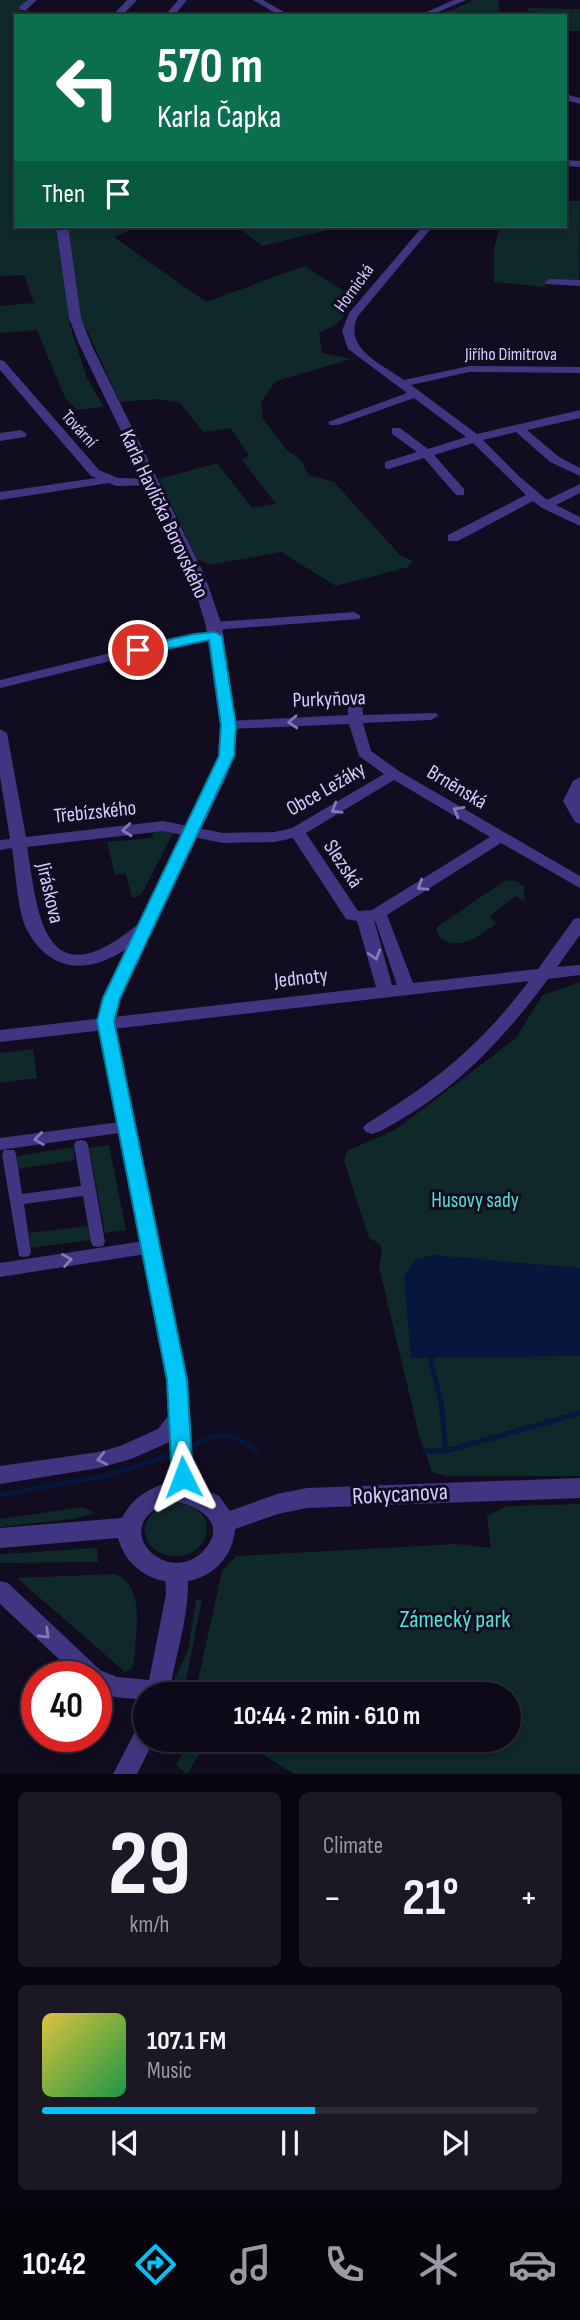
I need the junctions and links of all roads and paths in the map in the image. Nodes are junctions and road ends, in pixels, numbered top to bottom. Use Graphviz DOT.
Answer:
graph roads {
  1 [pos="33,0"];
  2 [pos="132,0"];
  3 [pos="183,0"];
  4 [pos="257,0"];
  5 [pos="462,0"];
  6 [pos="23,8"];
  7 [pos="119,14"];
  8 [pos="171,14"];
  9 [pos="283,14"];
  10 [pos="426,14"];
  11 [pos="62,228"];
  12 [pos="410,228"];
  13 [pos="426,228"];
  14 [pos="410,244"];
  15 [pos="550,282"];
  16 [pos="580,283"];
  17 [pos="0,363"];
  18 [pos="578,374"];
  19 [pos="402,384"];
  20 [pos="415,394"];
  21 [pos="580,414"];
  22 [pos="334,422"];
  23 [pos="518,428"];
  24 [pos="396,431"];
  25 [pos="21,434"];
  26 [pos="0,437"];
  27 [pos="475,438"];
  28 [pos="427,454"];
  29 [pos="389,465"];
  30 [pos="580,472"];
  31 [pos="107,480"];
  32 [pos="151,482"];
  33 [pos="580,488"];
  34 [pos="460,492"];
  35 [pos="535,495"];
  36 [pos="0,496"];
  37 [pos="546,505"];
  38 [pos="580,523"];
  39 [pos="453,538"];
  40 [pos="354,615"];
  41 [pos="214,631"];
  42 [pos="0,684"];
  43 [pos="355,698"];
  44 [pos="431,716"];
  45 [pos="358,719"];
  46 [pos="229,725"];
  47 [pos="0,733"];
  48 [pos="394,774"];
  49 [pos="580,781"];
  50 [pos="580,819"];
  51 [pos="194,832"];
  52 [pos="297,832"];
  53 [pos="501,837"];
  54 [pos="18,842"];
  55 [pos="0,845"];
  56 [pos="580,883"];
  57 [pos="371,916"];
  58 [pos="580,923"];
  59 [pos="146,926"];
  60 [pos="580,970"];
  61 [pos="544,976"];
  62 [pos="407,989"];
  63 [pos="386,992"];
  64 [pos="106,1021"];
  65 [pos="0,1036"];
  66 [pos="127,1126"];
  67 [pos="372,1128"];
  68 [pos="81,1144"];
  69 [pos="5,1149"];
  70 [pos="89,1190"];
  71 [pos="16,1200"];
  72 [pos="98,1242"];
  73 [pos="151,1247"];
  74 [pos="24,1252"];
  75 [pos="0,1270"];
  76 [pos="180,1427"];
  77 [pos="0,1475"];
  78 [pos="580,1488"];
  79 [pos="182,1491"];
  80 [pos="224,1523"];
  81 [pos="129,1527"];
  82 [pos="0,1538"];
  83 [pos="176,1572"];
  84 [pos="0,1590"];
  85 [pos="77,1661"];
  86 [pos="160,1682"];
  87 [pos="112,1686"];
  88 [pos="133,1689"];
  89 [pos="136,1752"];
  90 [pos="125,1774"];
  1 -- 6 [label="street"];
  2 -- 7 [label="street"];
  3 -- 8 [label="street"];
  4 -- 9 [label="street"];
  5 -- 10 [label="street"];
  11 -- 32 [label="street, Karla Havlíčka Borovského"];
  12 -- 14 [label="street"];
  13 -- 14 [label="street, Hornická"];
  14 -- 19 [label="street, Hornická"];
  15 -- 16 [label="street"];
  17 -- 31 [label="street, Tovární"];
  18 -- 19 [label="street, Jiřího Dimitrova"];
  19 -- 20 [label="street, Hornická"];
  20 -- 22 [label="street"];
  20 -- 27 [label="street, Hornická"];
  21 -- 23 [label="street"];
  23 -- 27 [label="street"];
  23 -- 30 [label="street"];
  24 -- 28 [label="street"];
  25 -- 26 [label="street"];
  27 -- 28 [label="street"];
  27 -- 35 [label="street, Hornická"];
  28 -- 29 [label="street"];
  28 -- 34 [label="street"];
  31 -- 32 [label="street"];
  31 -- 36 [label="street"];
  32 -- 41 [label="street, Karla Havlíčka Borovského"];
  33 -- 37 [label="street"];
  35 -- 37 [label="street, Hornická"];
  35 -- 39 [label="street"];
  37 -- 38 [label="street, Hornická"];
  40 -- 41 [label="street"];
  41 -- 42 [label="street"];
  41 -- 46 [label="street, Karla Havlíčka Borovského"];
  43 -- 45 [label="street, Brněnská"];
  44 -- 45 [label="street, Purkyňova"];
  45 -- 46 [label="street, Purkyňova, one-way"];
  45 -- 48 [label="street, Brněnská"];
  46 -- 51 [label="street, Karla Havlíčka Borovského"];
  47 -- 54 [label="street, Jiráskova"];
  48 -- 52 [label="street, Obce Ležáky, one-way"];
  53 -- 48 [label="street, Brněnská, one-way"];
  49 -- 50 [label="street"];
  51 -- 52 [label="street, Obce Ležáky"];
  51 -- 54 [label="street, Třebízského, one-way"];
  51 -- 59 [label="street, Karla Havlíčka Borovského"];
  52 -- 57 [label="street, Slezská"];
  53 -- 56 [label="street, Brněnská"];
  53 -- 57 [label="street, one-way"];
  54 -- 55 [label="street, Třebízského"];
  54 -- 59 [label="street, Jiráskova"];
  57 -- 62 [label="street, Slezská"];
  57 -- 63 [label="street, Slezská, one-way"];
  58 -- 61 [label="street"];
  59 -- 64 [label="street, Karla Havlíčka Borovského"];
  60 -- 61 [label="street, Jednoty"];
  61 -- 62 [label="street, Jednoty"];
  61 -- 67 [label="street"];
  62 -- 63 [label="street, Jednoty"];
  63 -- 64 [label="street, Jednoty"];
  64 -- 65 [label="street, Jednoty"];
  64 -- 66 [label="street, Karla Havlíčka Borovského"];
  66 -- 69 [label="street, one-way"];
  66 -- 73 [label="street, Karla Havlíčka Borovského"];
  68 -- 70 [label="street"];
  69 -- 71 [label="street"];
  70 -- 71 [label="street"];
  70 -- 72 [label="street"];
  71 -- 74 [label="street"];
  75 -- 73 [label="street, one-way"];
  73 -- 76 [label="street, Karla Havlíčka Borovského"];
  76 -- 77 [label="street, one-way"];
  76 -- 79 [label="street, Karla Havlíčka Borovského"];
  78 -- 80 [label="street, Rokycanova"];
  79 -- 80 [label="street"];
  79 -- 81 [label="street"];
  80 -- 83 [label="street"];
  81 -- 82 [label="street"];
  81 -- 83 [label="street"];
  83 -- 86 [label="street"];
  84 -- 85 [label="street, one-way"];
  87 -- 88 [label="street"];
  89 -- 90 [label="street"];
}
